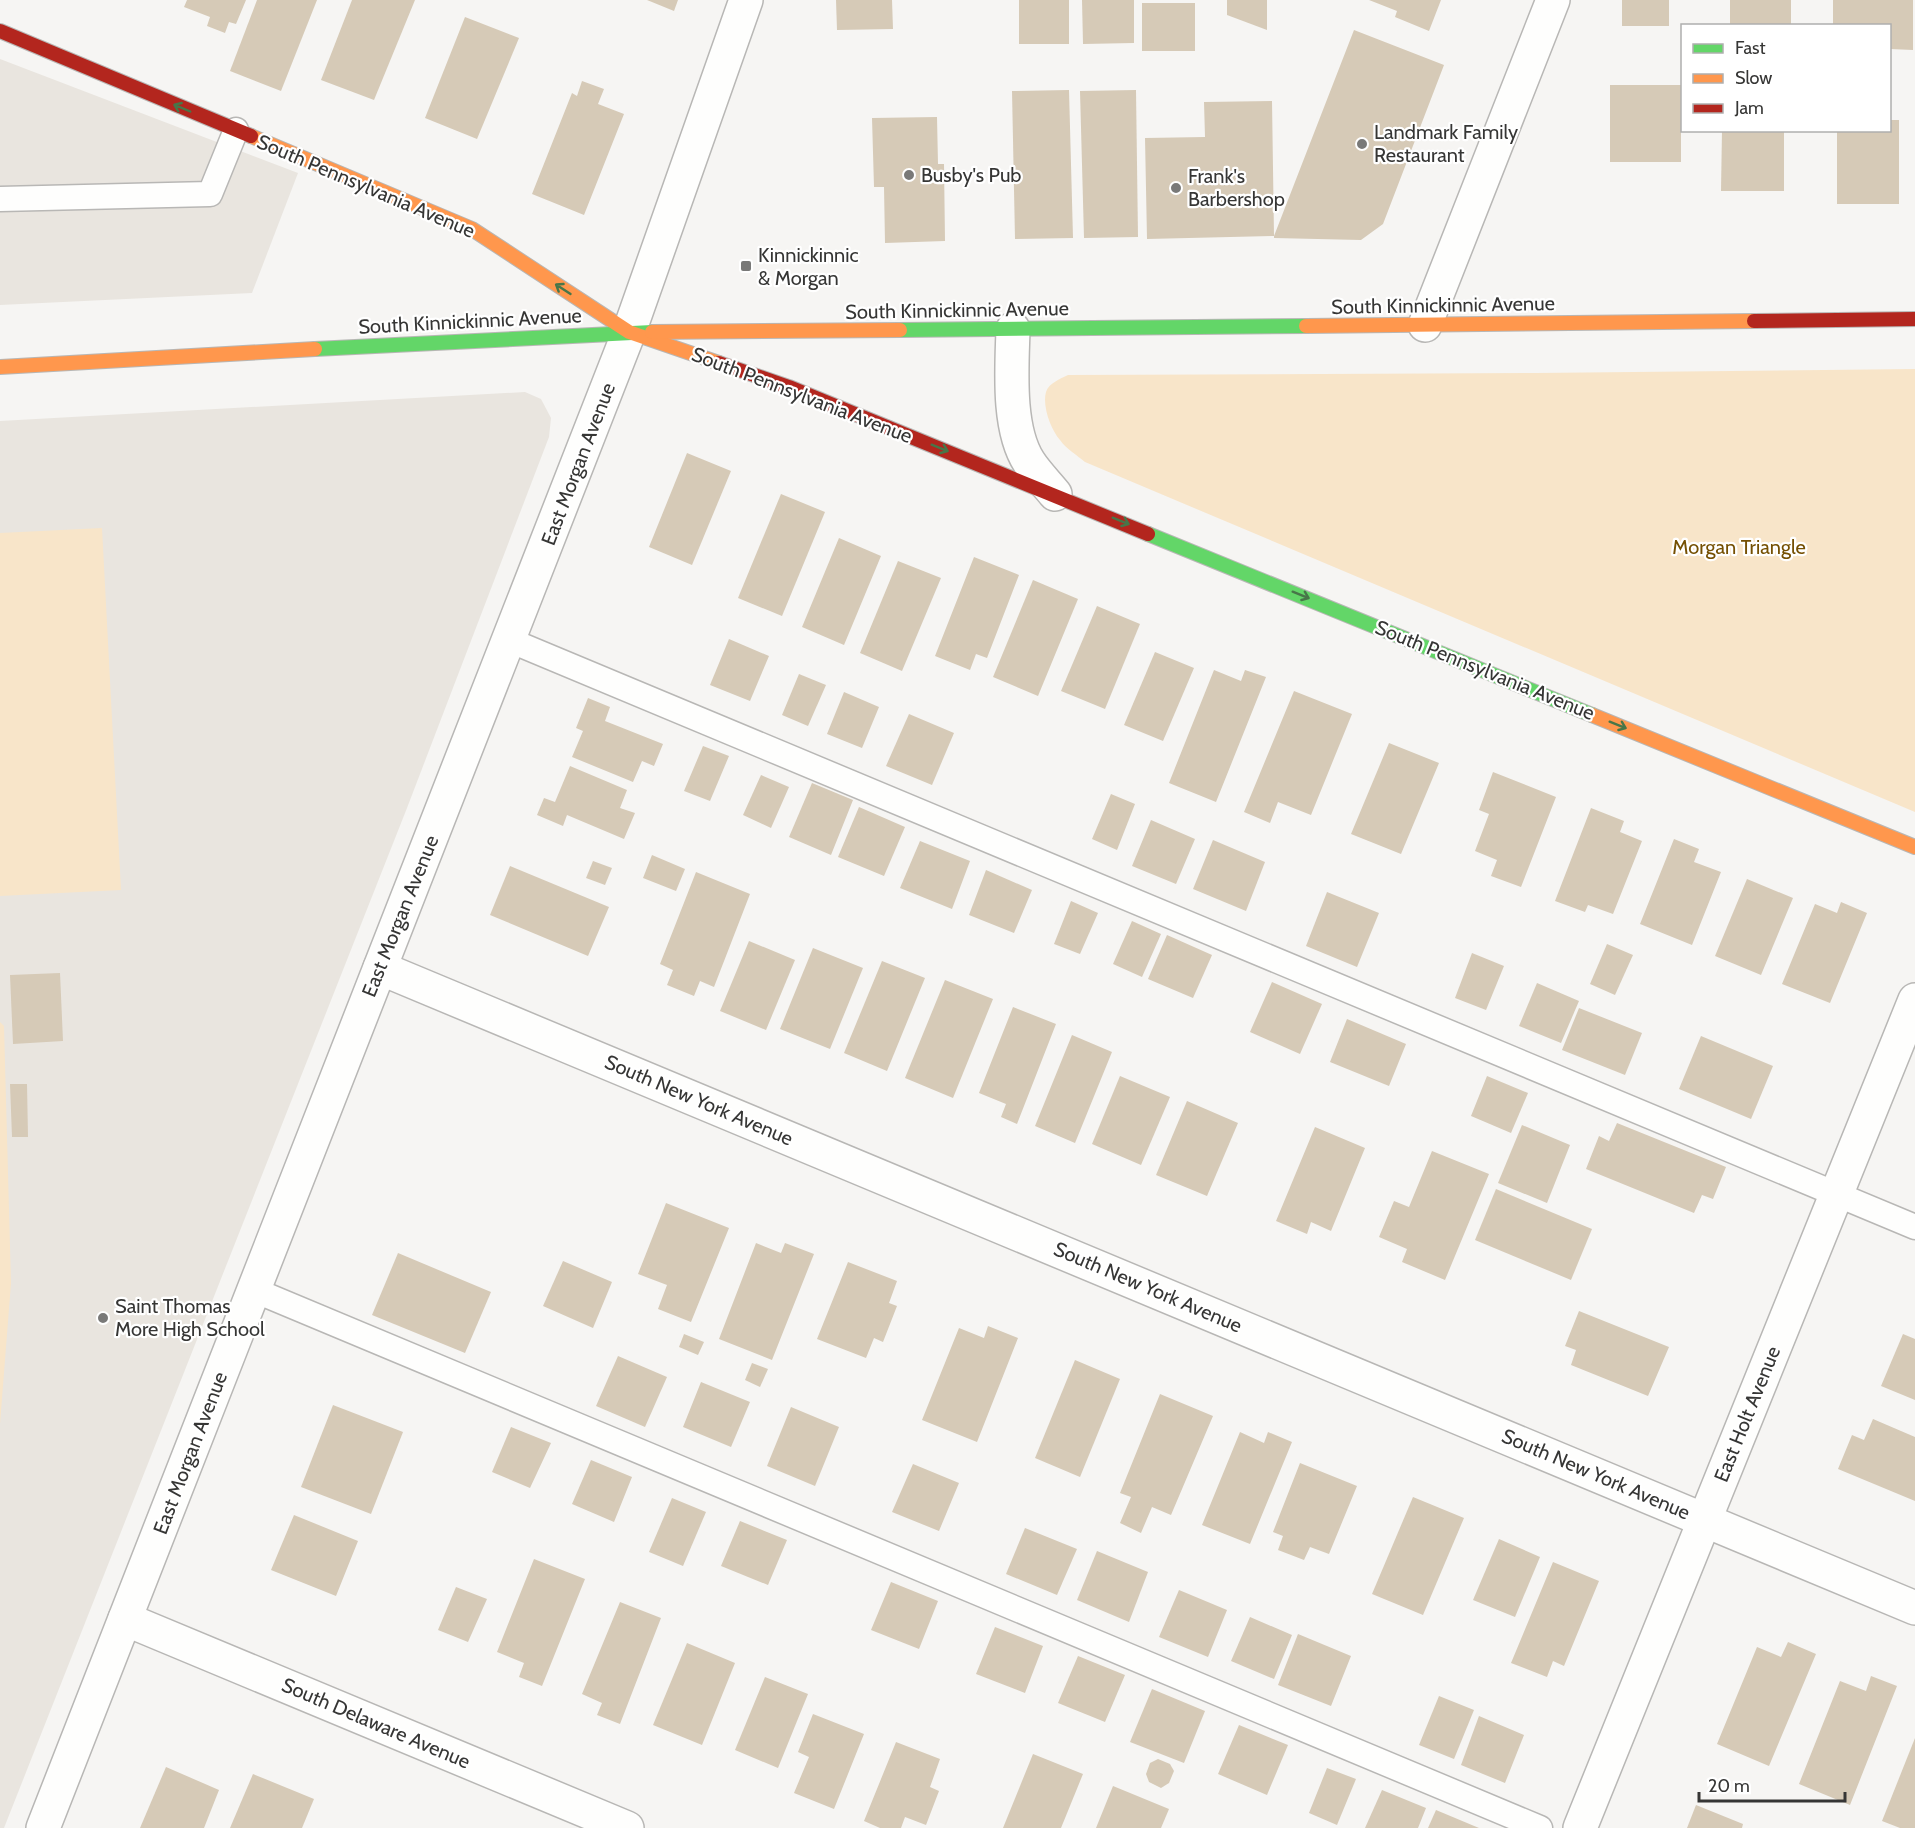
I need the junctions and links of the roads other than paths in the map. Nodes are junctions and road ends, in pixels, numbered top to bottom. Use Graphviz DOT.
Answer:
graph roads {
  1 [pos="746,0"];
  2 [pos="1553,0"];
  3 [pos="0,32"];
  4 [pos="236,130"];
  5 [pos="0,199"];
  6 [pos="1915,319"];
  7 [pos="1425,326"];
  8 [pos="1013,329"];
  9 [pos="629,332"];
  10 [pos="0,367"];
  11 [pos="1055,494"];
  12 [pos="509,640"];
  13 [pos="1915,847"];
  14 [pos="380,968"];
  15 [pos="1915,1000"];
  16 [pos="1836,1194"];
  17 [pos="1915,1227"];
  18 [pos="254,1290"];
  19 [pos="1704,1520"];
  20 [pos="1915,1608"];
  21 [pos="125,1619"];
  22 [pos="43,1828"];
  23 [pos="627,1828"];
  24 [pos="1540,1828"];
  25 [pos="1580,1828"];
  1 -- 9 [label="street, East Morgan Avenue"];
  2 -- 7 [label="street"];
  4 -- 3 [label="street, South Pennsylvania Avenue, one-way"];
  4 -- 5 [label="lane"];
  9 -- 4 [label="street, South Pennsylvania Avenue, one-way"];
  6 -- 7 [label="street, South Kinnickinnic Avenue"];
  7 -- 8 [label="street, South Kinnickinnic Avenue"];
  8 -- 9 [label="street, South Kinnickinnic Avenue"];
  8 -- 11 [label="street, South Pennsylvania Avenue"];
  9 -- 10 [label="street, South Kinnickinnic Avenue"];
  9 -- 11 [label="street, South Pennsylvania Avenue, one-way"];
  9 -- 12 [label="street, East Morgan Avenue"];
  11 -- 13 [label="street, South Pennsylvania Avenue, one-way"];
  12 -- 14 [label="street, East Morgan Avenue"];
  12 -- 16 [label="lane"];
  14 -- 18 [label="street, East Morgan Avenue"];
  14 -- 19 [label="street, South New York Avenue"];
  15 -- 16 [label="street, East Holt Avenue"];
  16 -- 17 [label="lane"];
  16 -- 19 [label="street, East Holt Avenue"];
  18 -- 21 [label="street, East Morgan Avenue"];
  18 -- 24 [label="lane"];
  19 -- 20 [label="street, South New York Avenue"];
  19 -- 25 [label="street, East Holt Avenue"];
  21 -- 22 [label="street, East Morgan Avenue"];
  21 -- 23 [label="street, South Delaware Avenue"];
}
